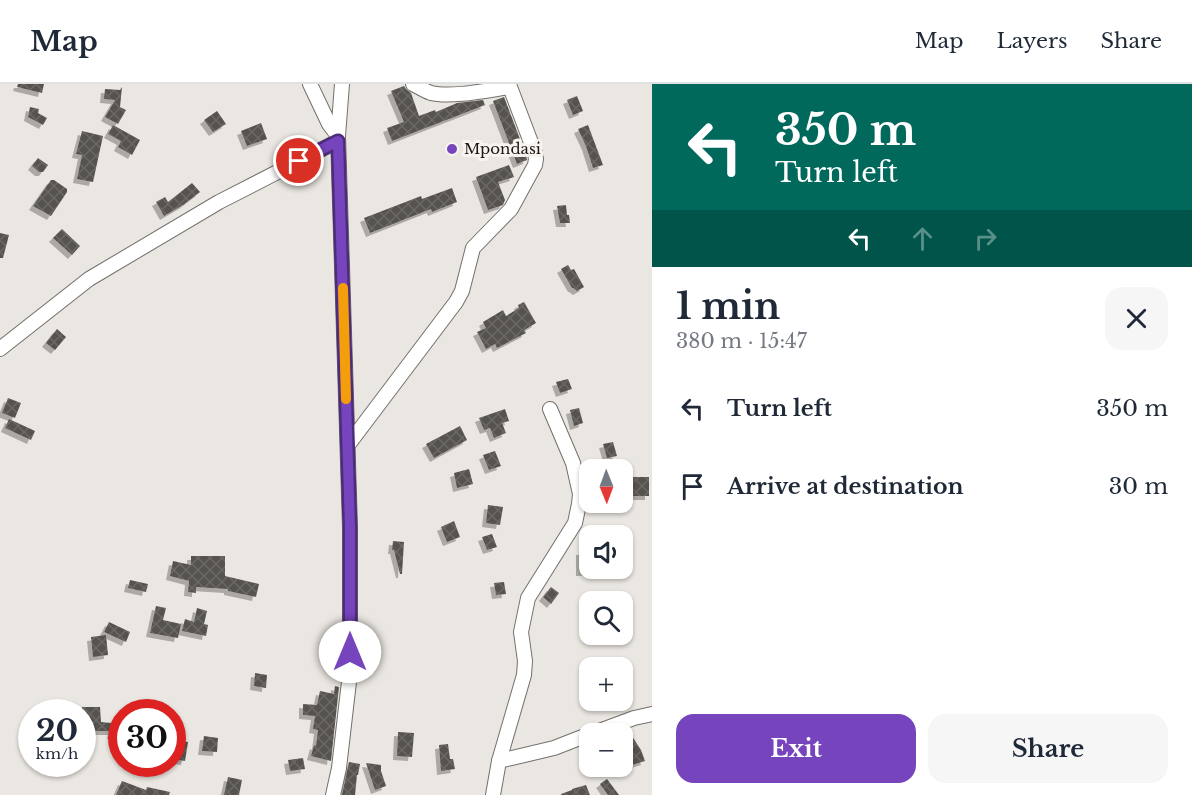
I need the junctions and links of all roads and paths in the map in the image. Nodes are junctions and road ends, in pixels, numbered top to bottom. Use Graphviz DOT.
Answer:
graph roads {
  1 [pos="310,84"];
  2 [pos="342,84"];
  3 [pos="413,84"];
  4 [pos="429,88"];
  5 [pos="338,139"];
  6 [pos="0,348"];
  7 [pos="550,409"];
  8 [pos="348,446"];
  9 [pos="652,714"];
  10 [pos="620,723"];
  11 [pos="579,738"];
  12 [pos="498,760"];
  13 [pos="333,795"];
  14 [pos="493,795"];
  1 -- 5 [label="street"];
  2 -- 5 [label="street"];
  3 -- 4 [label="street"];
  4 -- 8 [label="street"];
  5 -- 6 [label="street"];
  5 -- 8 [label="street"];
  7 -- 12 [label="street"];
  8 -- 13 [label="street"];
  9 -- 10 [label="street"];
  11 -- 12 [label="street"];
  12 -- 14 [label="street"];
}
